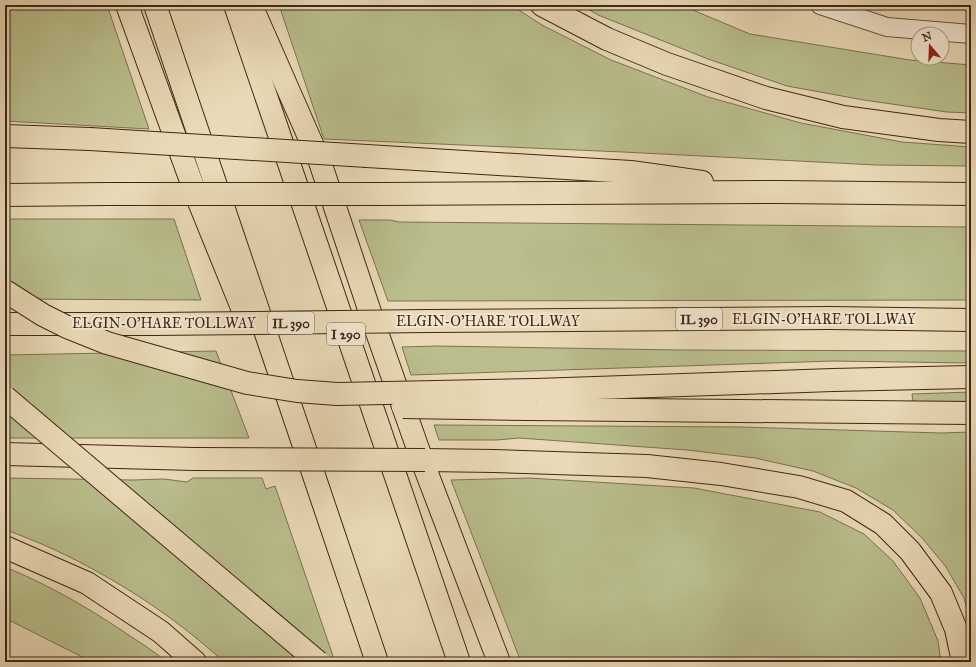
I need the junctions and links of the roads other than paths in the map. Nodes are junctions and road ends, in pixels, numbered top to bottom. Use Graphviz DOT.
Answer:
graph roads {
  1 [pos="127,5"];
  2 [pos="155,5"];
  3 [pos="235,5"];
  4 [pos="251,5"];
  5 [pos="542,5"];
  6 [pos="820,5"];
  7 [pos="971,34"];
  8 [pos="971,132"];
  9 [pos="5,136"];
  10 [pos="5,189"];
  11 [pos="779,192"];
  12 [pos="971,194"];
  13 [pos="5,195"];
  14 [pos="36,196"];
  15 [pos="5,291"];
  16 [pos="971,320"];
  17 [pos="5,324"];
  18 [pos="971,376"];
  19 [pos="5,397"];
  20 [pos="532,399"];
  21 [pos="971,413"];
  22 [pos="5,454"];
  23 [pos="5,547"];
  24 [pos="344,565"];
  25 [pos="195,662"];
  26 [pos="318,662"];
  27 [pos="377,662"];
  28 [pos="459,662"];
  29 [pos="499,662"];
  30 [pos="963,662"];
  1 -- 24 [label="highway"];
  2 -- 24 [label="highway"];
  3 -- 28 [label="highway, I 290"];
  4 -- 29 [label="highway"];
  5 -- 8 [label="highway"];
  6 -- 7 [label="street"];
  9 -- 11 [label="highway, bridge"];
  10 -- 14 [label="highway"];
  11 -- 12 [label="highway"];
  11 -- 14 [label="highway, bridge"];
  13 -- 14 [label="highway"];
  15 -- 20 [label="highway, bridge"];
  16 -- 17 [label="highway, ELGIN-O'HARE TOLLWAY / IL 390, bridge"];
  18 -- 20 [label="highway"];
  19 -- 26 [label="highway, bridge"];
  20 -- 21 [label="highway"];
  22 -- 30 [label="highway, bridge"];
  23 -- 25 [label="highway"];
  24 -- 27 [label="highway"];
}
